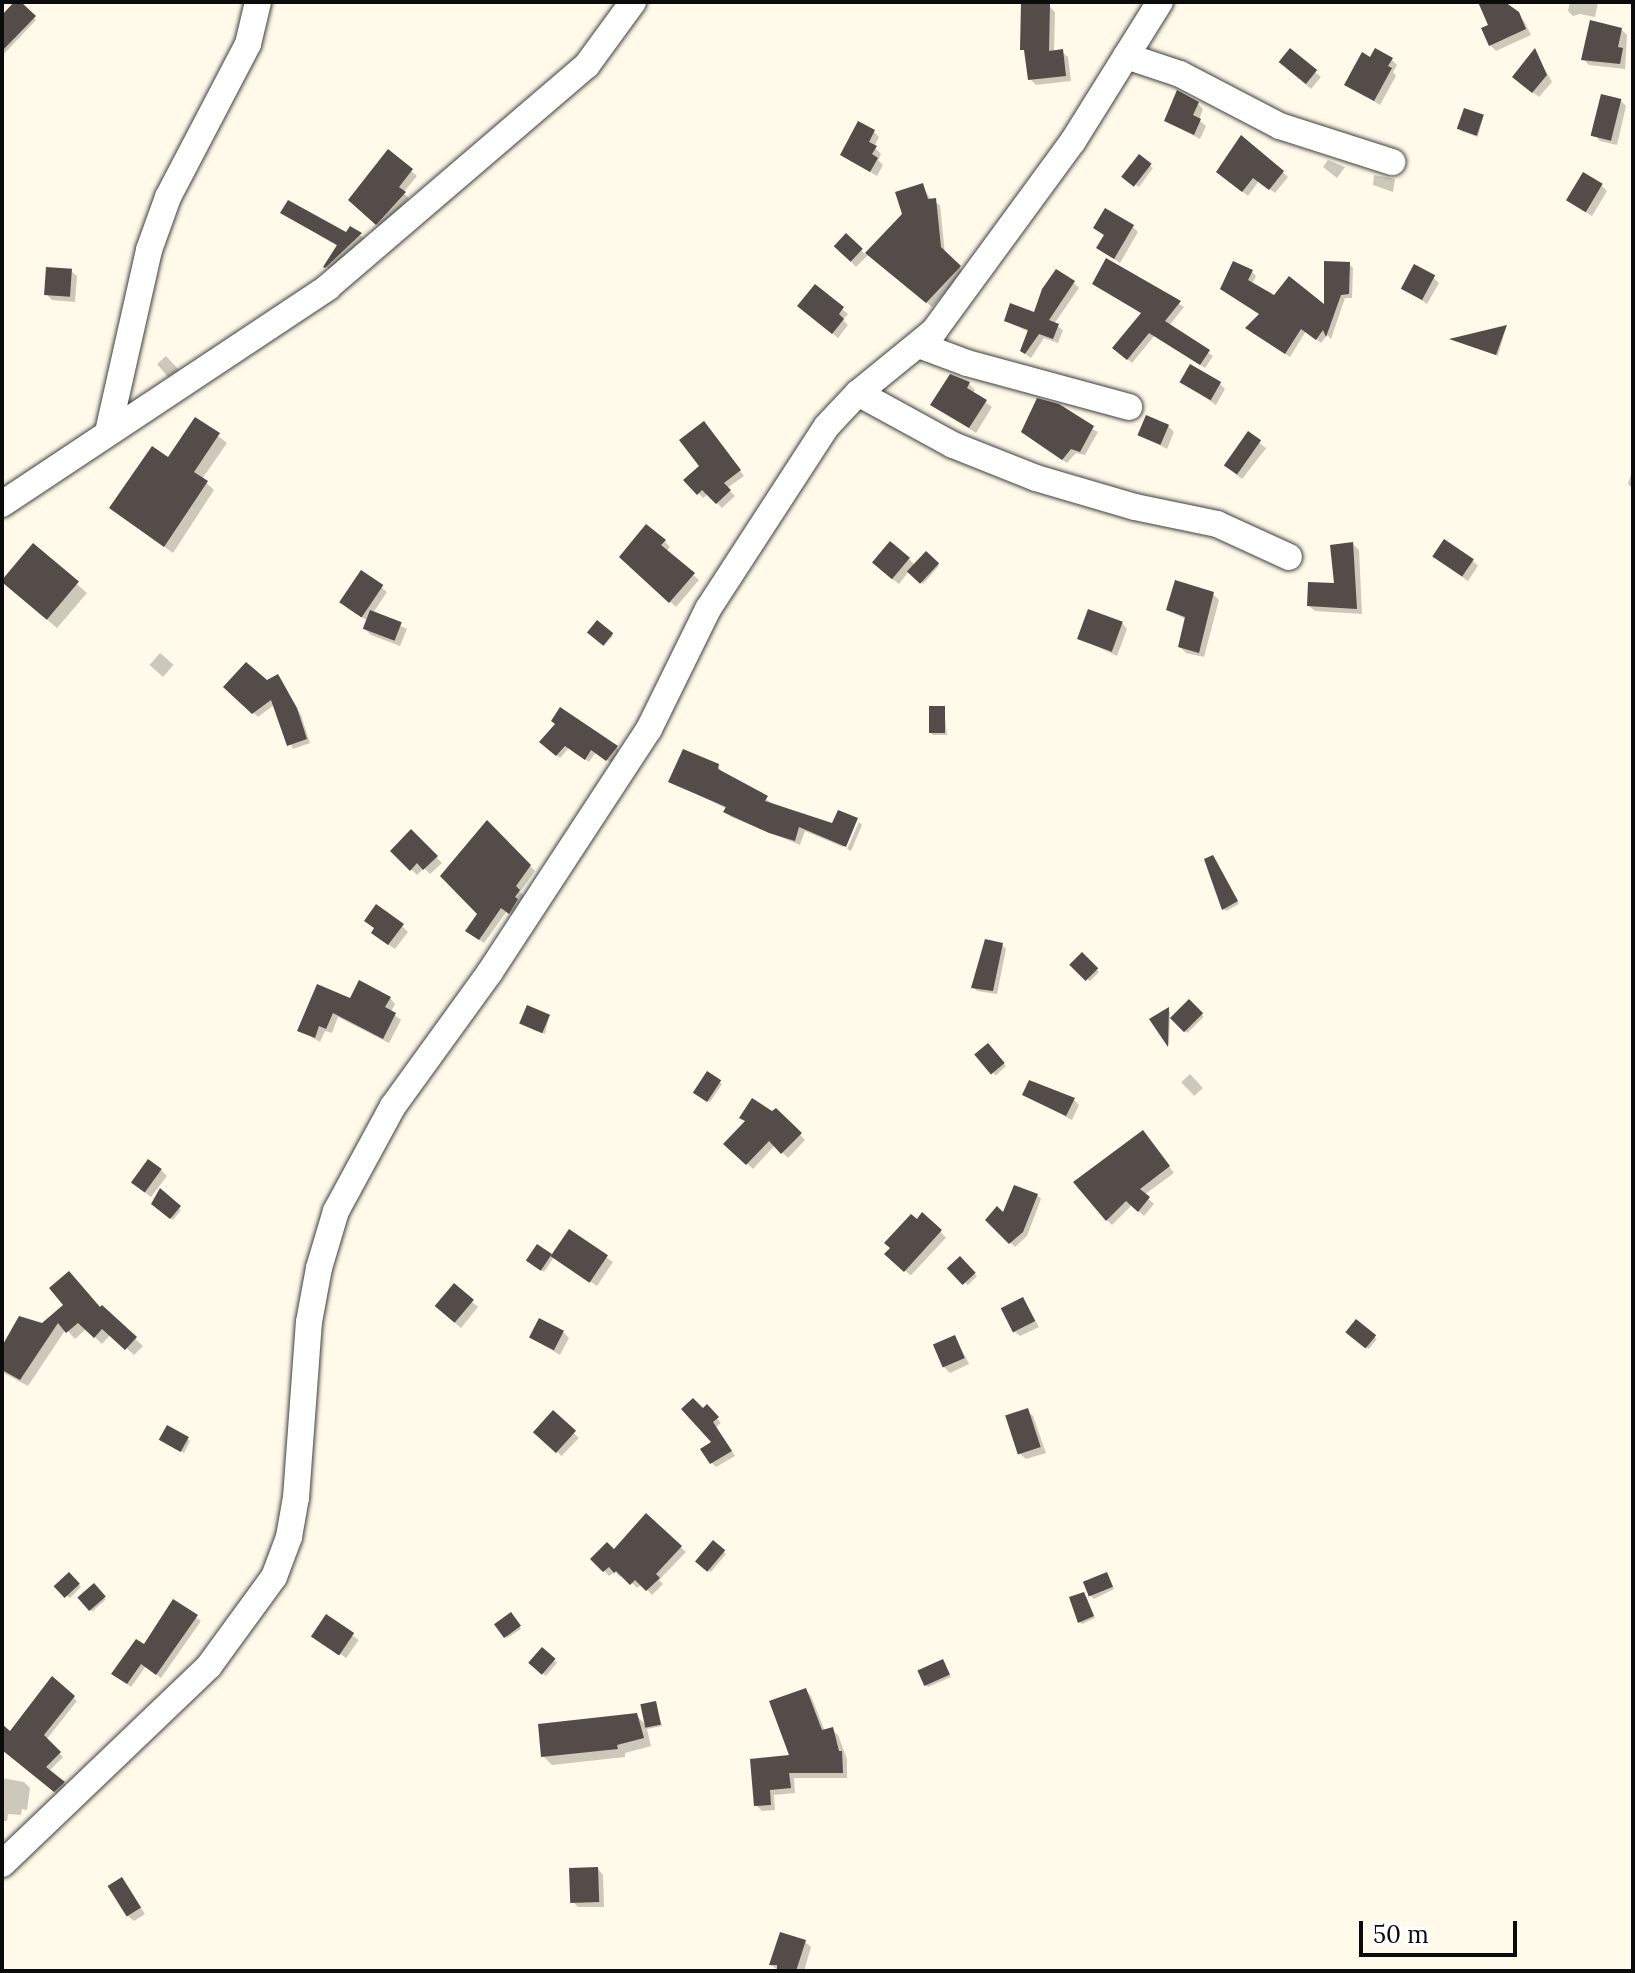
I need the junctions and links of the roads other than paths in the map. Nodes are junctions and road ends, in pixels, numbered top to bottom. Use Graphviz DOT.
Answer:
graph roads {
  1 [pos="258,2"];
  2 [pos="633,2"];
  3 [pos="1160,2"];
  4 [pos="1126,56"];
  5 [pos="1392,162"];
  6 [pos="919,345"];
  7 [pos="858,393"];
  8 [pos="1129,407"];
  9 [pos="108,432"];
  10 [pos="2,504"];
  11 [pos="1289,557"];
  12 [pos="2,1864"];
  1 -- 9 [label="street"];
  2 -- 9 [label="street"];
  3 -- 4 [label="street"];
  4 -- 5 [label="street"];
  4 -- 6 [label="street"];
  6 -- 7 [label="street"];
  6 -- 8 [label="street"];
  7 -- 11 [label="street"];
  7 -- 12 [label="street"];
  9 -- 10 [label="street"];
}
